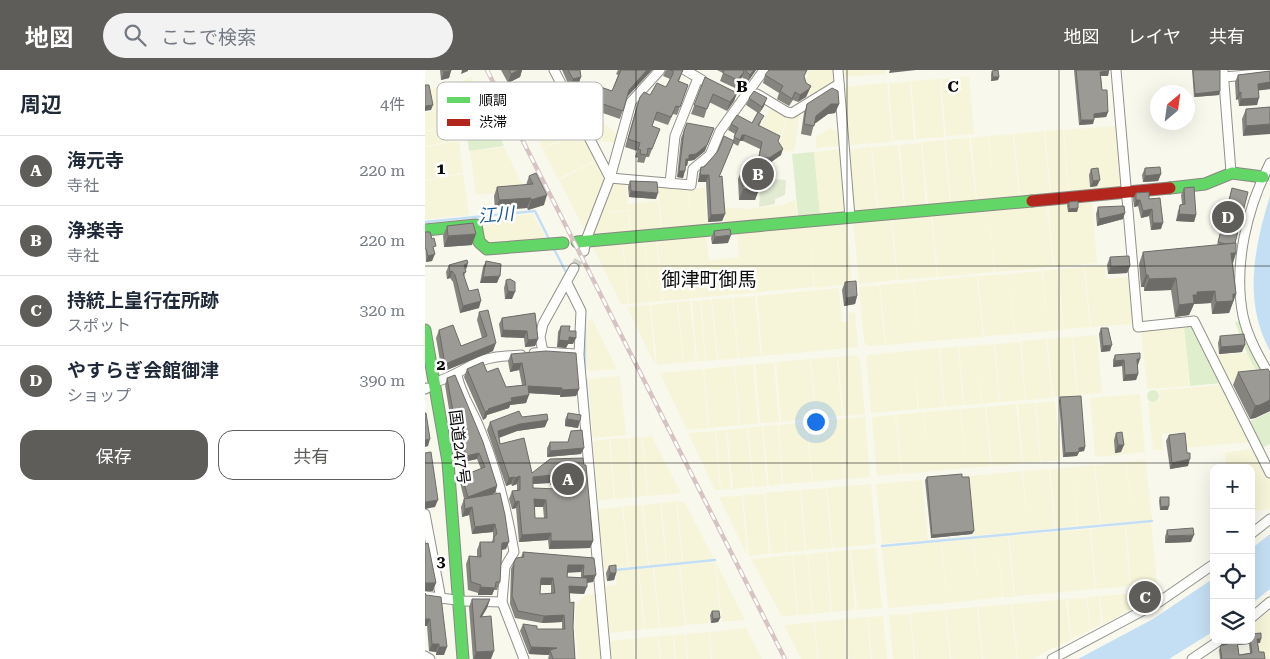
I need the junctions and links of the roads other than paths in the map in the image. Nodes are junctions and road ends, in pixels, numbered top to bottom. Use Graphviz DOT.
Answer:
graph roads {
  1 [pos="554,70"];
  2 [pos="660,70"];
  3 [pos="685,70"];
  4 [pos="764,70"];
  5 [pos="838,70"];
  6 [pos="1116,70"];
  7 [pos="1270,73"];
  8 [pos="1224,74"];
  9 [pos="698,78"];
  10 [pos="560,82"];
  11 [pos="707,82"];
  12 [pos="839,84"];
  13 [pos="751,91"];
  14 [pos="734,95"];
  15 [pos="743,99"];
  16 [pos="590,140"];
  17 [pos="1270,163"];
  18 [pos="1231,172"];
  19 [pos="1263,177"];
  20 [pos="610,178"];
  21 [pos="670,183"];
  22 [pos="1126,193"];
  23 [pos="850,217"];
  24 [pos="425,230"];
  25 [pos="563,243"];
  26 [pos="582,244"];
  27 [pos="574,268"];
  28 [pos="567,283"];
  29 [pos="425,330"];
  30 [pos="543,352"];
  31 [pos="579,355"];
  32 [pos="457,375"];
  33 [pos="1270,376"];
  34 [pos="428,385"];
  35 [pos="1270,474"];
  36 [pos="425,514"];
  37 [pos="1270,519"];
  38 [pos="1255,531"];
  39 [pos="1210,567"];
  40 [pos="425,596"];
  41 [pos="450,599"];
  42 [pos="502,602"];
  43 [pos="1270,602"];
  44 [pos="1255,615"];
  45 [pos="1215,644"];
  46 [pos="425,656"];
  47 [pos="430,659"];
  48 [pos="455,659"];
  49 [pos="463,659"];
  50 [pos="524,659"];
  51 [pos="606,659"];
  52 [pos="1052,659"];
  53 [pos="1192,659"];
  1 -- 10 [label="street"];
  2 -- 20 [label="street"];
  3 -- 9 [label="street"];
  4 -- 13 [label="street"];
  5 -- 12 [label="street"];
  6 -- 22 [label="street"];
  7 -- 8 [label="street"];
  8 -- 18 [label="street"];
  9 -- 11 [label="street"];
  9 -- 21 [label="street"];
  12 -- 13 [label="street"];
  12 -- 23 [label="street"];
  13 -- 15 [label="street"];
  14 -- 15 [label="street"];
  15 -- 21 [label="street"];
  16 -- 20 [label="street"];
  17 -- 19 [label="street"];
  18 -- 19 [label="main road"];
  18 -- 22 [label="main road"];
  19 -- 33 [label="street"];
  20 -- 21 [label="street"];
  20 -- 26 [label="street"];
  22 -- 23 [label="main road"];
  22 -- 35 [label="street"];
  23 -- 26 [label="main road"];
  24 -- 25 [label="main road"];
  27 -- 28 [label="street"];
  28 -- 30 [label="street"];
  28 -- 31 [label="street"];
  29 -- 34 [label="main road, 国道247号"];
  30 -- 31 [label="street"];
  30 -- 32 [label="street"];
  31 -- 51 [label="street"];
  32 -- 34 [label="street"];
  32 -- 42 [label="street"];
  34 -- 41 [label="main road, 国道247号"];
  36 -- 41 [label="street"];
  37 -- 38 [label="street"];
  39 -- 52 [label="street"];
  40 -- 41 [label="street"];
  41 -- 42 [label="street"];
  41 -- 48 [label="main road, 国道247号"];
  41 -- 49 [label="main road, 国道247号"];
  42 -- 50 [label="street"];
  43 -- 44 [label="street"];
  45 -- 53 [label="street"];
  46 -- 47 [label="street"];
}
